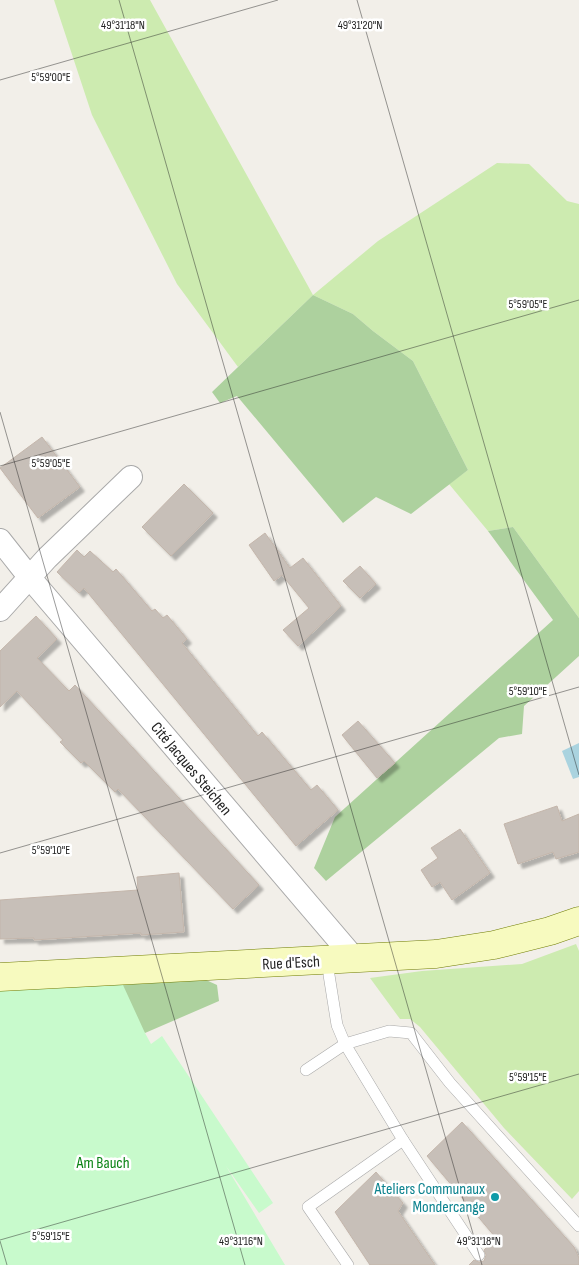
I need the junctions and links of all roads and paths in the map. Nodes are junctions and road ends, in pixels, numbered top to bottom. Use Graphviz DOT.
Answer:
graph roads {
  1 [pos="131,477"];
  2 [pos="0,540"];
  3 [pos="30,578"];
  4 [pos="0,610"];
  5 [pos="579,921"];
  6 [pos="341,959"];
  7 [pos="0,978"];
  8 [pos="345,1044"];
  9 [pos="306,1070"];
  10 [pos="403,1140"];
  11 [pos="579,1226"];
  12 [pos="479,1255"];
  13 [pos="348,1265"];
  1 -- 3 [label="street"];
  2 -- 3 [label="street, Cité Jacques Steichen"];
  3 -- 4 [label="street"];
  3 -- 6 [label="street, Cité Jacques Steichen"];
  5 -- 6 [label="main road, Rue d'Esch"];
  6 -- 7 [label="main road, Rue d'Esch"];
  6 -- 8 [label="lane"];
  8 -- 9 [label="lane"];
  8 -- 10 [label="lane"];
  8 -- 11 [label="lane"];
  10 -- 12 [label="lane"];
  10 -- 13 [label="lane"];
}
